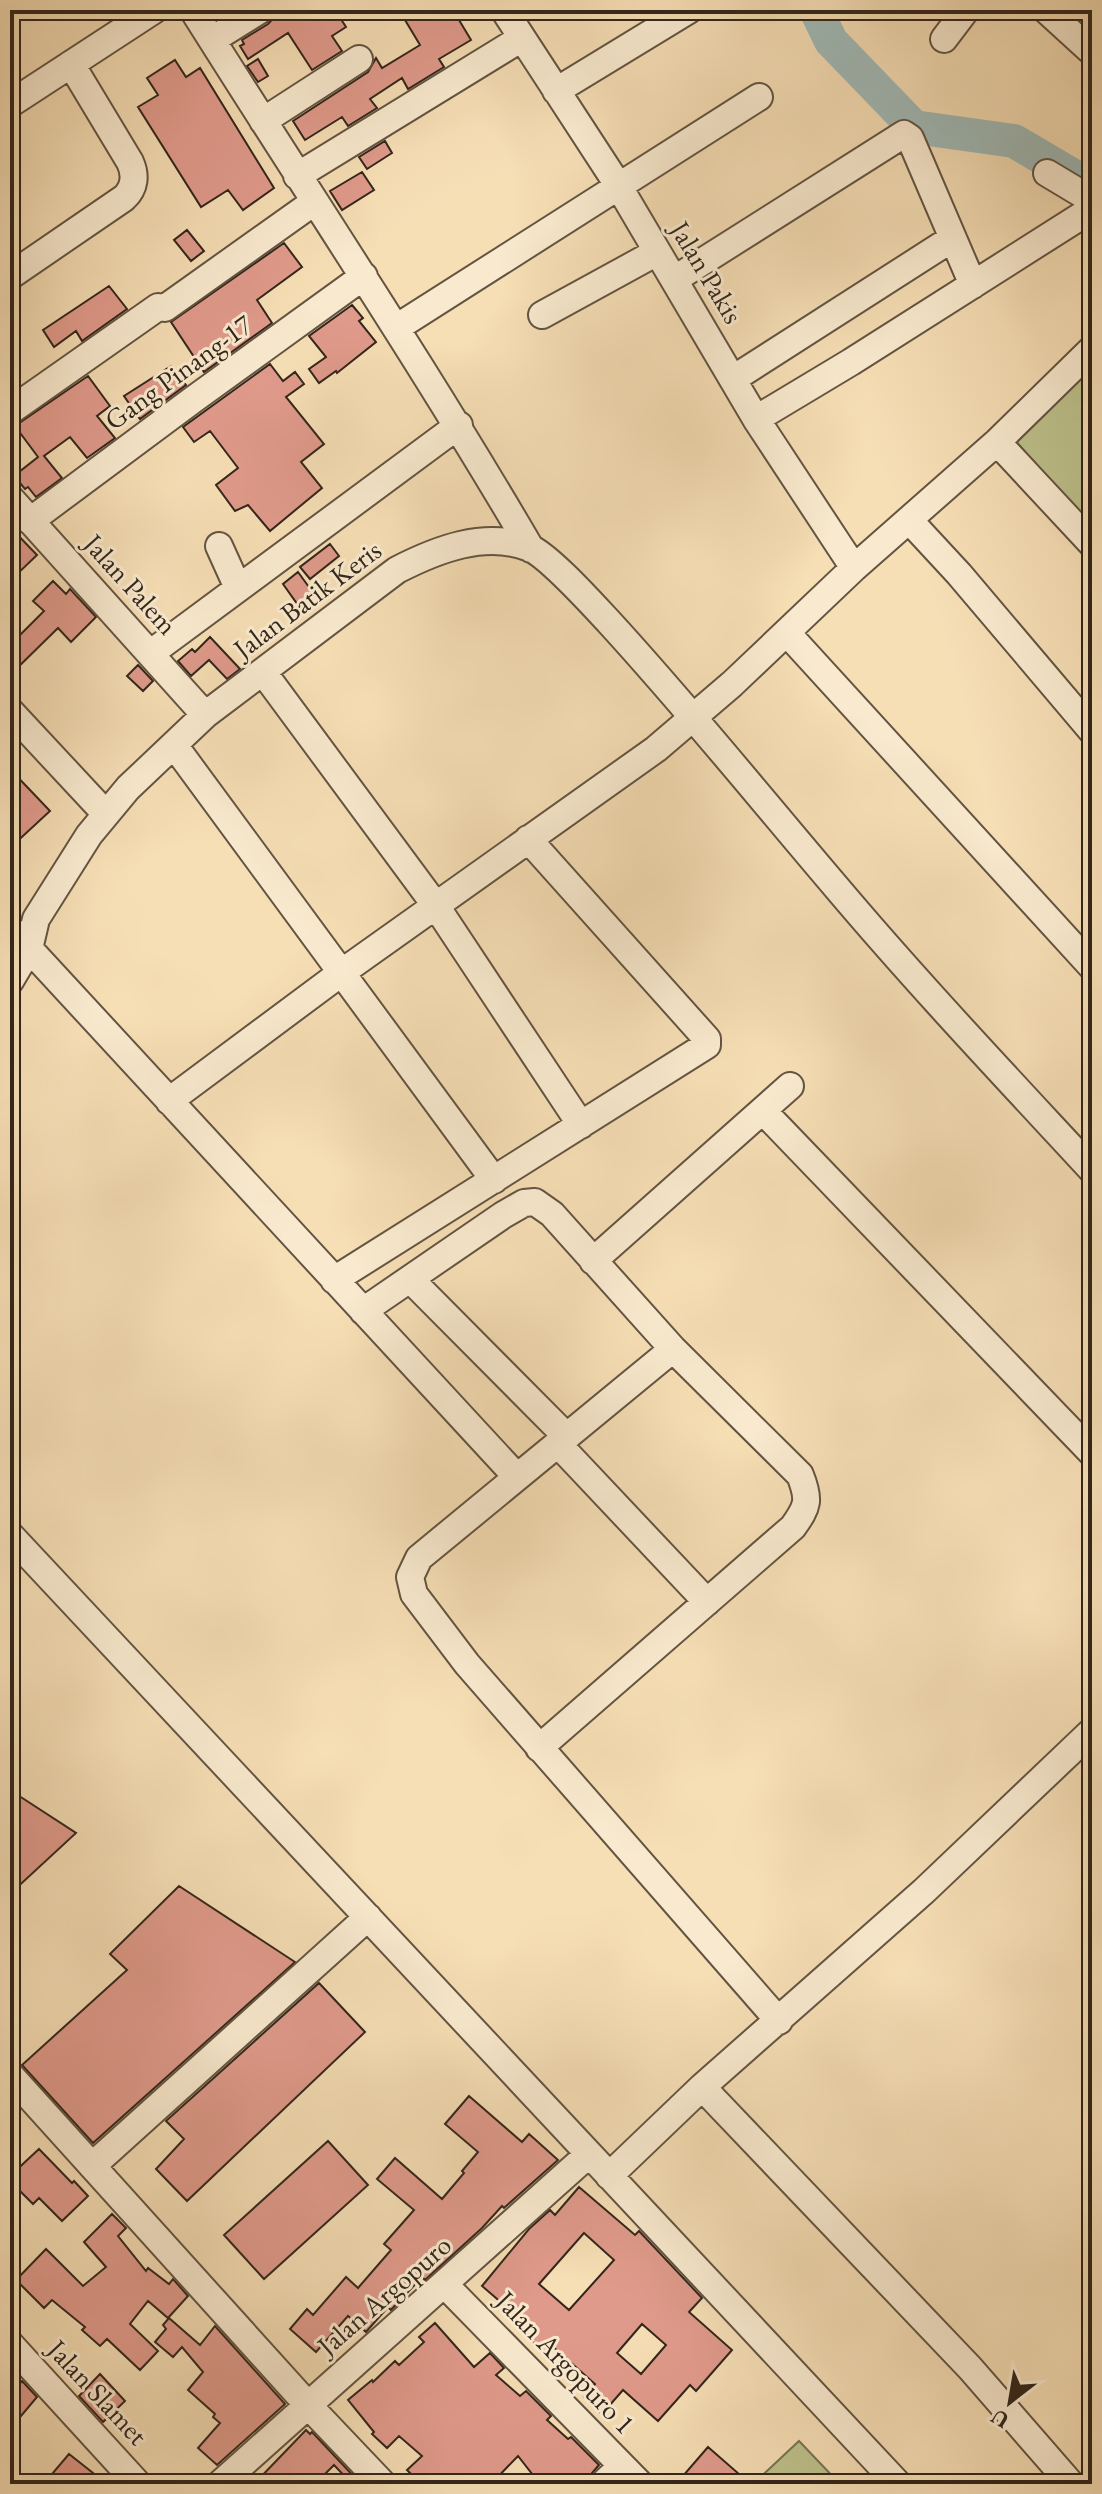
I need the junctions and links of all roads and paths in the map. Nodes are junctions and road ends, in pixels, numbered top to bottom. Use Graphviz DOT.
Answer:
graph roads {
  1 [pos="154,10"];
  2 [pos="193,10"];
  3 [pos="260,10"];
  4 [pos="504,10"];
  5 [pos="689,10"];
  6 [pos="966,10"];
  7 [pos="1046,10"];
  8 [pos="522,38"];
  9 [pos="944,39"];
  10 [pos="212,40"];
  11 [pos="1092,52"];
  12 [pos="359,59"];
  13 [pos="71,64"];
  14 [pos="556,91"];
  15 [pos="759,97"];
  16 [pos="10,104"];
  17 [pos="263,121"];
  18 [pos="1047,173"];
  19 [pos="297,176"];
  20 [pos="618,185"];
  21 [pos="1092,200"];
  22 [pos="314,202"];
  23 [pos="1092,209"];
  24 [pos="953,238"];
  25 [pos="657,252"];
  26 [pos="10,276"];
  27 [pos="364,276"];
  28 [pos="675,279"];
  29 [pos="973,285"];
  30 [pos="542,315"];
  31 [pos="396,328"];
  32 [pos="1092,349"];
  33 [pos="733,379"];
  34 [pos="10,411"];
  35 [pos="756,419"];
  36 [pos="459,425"];
  37 [pos="997,442"];
  38 [pos="10,498"];
  39 [pos="909,520"];
  40 [pos="30,521"];
  41 [pos="1092,544"];
  42 [pos="219,546"];
  43 [pos="531,549"];
  44 [pos="854,568"];
  45 [pos="238,588"];
  46 [pos="787,633"];
  47 [pos="151,653"];
  48 [pos="263,672"];
  49 [pos="10,711"];
  50 [pos="205,715"];
  51 [pos="693,718"];
  52 [pos="1092,731"];
  53 [pos="174,745"];
  54 [pos="105,813"];
  55 [pos="528,839"];
  56 [pos="436,906"];
  57 [pos="20,933"];
  58 [pos="1092,967"];
  59 [pos="341,973"];
  60 [pos="10,981"];
  61 [pos="790,1086"];
  62 [pos="169,1101"];
  63 [pos="763,1111"];
  64 [pos="581,1125"];
  65 [pos="1092,1170"];
  66 [pos="494,1180"];
  67 [pos="593,1261"];
  68 [pos="334,1280"];
  69 [pos="411,1280"];
  70 [pos="363,1311"];
  71 [pos="673,1349"];
  72 [pos="562,1440"];
  73 [pos="1092,1453"];
  74 [pos="516,1476"];
  75 [pos="10,1535"];
  76 [pos="707,1602"];
  77 [pos="1092,1731"];
  78 [pos="539,1748"];
  79 [pos="368,1917"];
  80 [pos="779,2021"];
  81 [pos="10,2075"];
  82 [pos="702,2087"];
  83 [pos="589,2154"];
  84 [pos="92,2166"];
  85 [pos="609,2176"];
  86 [pos="445,2285"];
  87 [pos="10,2344"];
  88 [pos="307,2404"];
  89 [pos="631,2475"];
  90 [pos="138,2484"];
  91 [pos="220,2484"];
  92 [pos="383,2484"];
  93 [pos="603,2484"];
  94 [pos="898,2484"];
  95 [pos="1071,2484"];
  1 -- 13 [label="street"];
  2 -- 10 [label="street"];
  3 -- 10 [label="street"];
  4 -- 8 [label="street, Jalan Pakis"];
  5 -- 14 [label="street"];
  6 -- 9 [label="street"];
  7 -- 11 [label="street"];
  8 -- 14 [label="street, Jalan Pakis"];
  8 -- 19 [label="street"];
  10 -- 17 [label="street"];
  12 -- 17 [label="street"];
  13 -- 16 [label="street"];
  13 -- 26 [label="street"];
  14 -- 20 [label="street, Jalan Pakis"];
  15 -- 20 [label="street"];
  17 -- 19 [label="street"];
  18 -- 21 [label="street"];
  19 -- 22 [label="street"];
  20 -- 25 [label="street, Jalan Pakis"];
  20 -- 31 [label="street"];
  22 -- 27 [label="street"];
  22 -- 34 [label="street"];
  23 -- 29 [label="street"];
  24 -- 28 [label="street"];
  24 -- 29 [label="street"];
  24 -- 33 [label="street"];
  25 -- 28 [label="street, Jalan Pakis"];
  25 -- 30 [label="street"];
  27 -- 31 [label="street"];
  27 -- 40 [label="street, Gang Pinang-17"];
  28 -- 33 [label="street, Jalan Pakis"];
  29 -- 35 [label="street"];
  31 -- 36 [label="street"];
  32 -- 37 [label="street"];
  33 -- 35 [label="street, Jalan Pakis"];
  35 -- 44 [label="street, Jalan Pakis"];
  36 -- 43 [label="street"];
  36 -- 45 [label="street"];
  37 -- 39 [label="street"];
  37 -- 41 [label="street"];
  38 -- 40 [label="street, Jalan Palem"];
  39 -- 44 [label="street"];
  39 -- 52 [label="street"];
  40 -- 47 [label="street, Jalan Palem"];
  42 -- 45 [label="street"];
  43 -- 48 [label="street, Jalan Batik Keris"];
  43 -- 51 [label="street"];
  44 -- 46 [label="street"];
  45 -- 47 [label="street"];
  46 -- 51 [label="street"];
  46 -- 58 [label="street"];
  47 -- 50 [label="street, Jalan Palem"];
  48 -- 50 [label="street, Jalan Batik Keris"];
  48 -- 56 [label="street"];
  49 -- 54 [label="street"];
  50 -- 53 [label="street, Jalan Batik Keris"];
  51 -- 55 [label="street"];
  51 -- 65 [label="street"];
  53 -- 54 [label="street, Jalan Batik Keris"];
  53 -- 59 [label="street"];
  54 -- 57 [label="street, Jalan Batik Keris"];
  55 -- 56 [label="street"];
  55 -- 64 [label="street"];
  56 -- 59 [label="street"];
  56 -- 64 [label="street"];
  57 -- 60 [label="street, Jalan Batik Keris"];
  57 -- 62 [label="street"];
  59 -- 62 [label="street"];
  59 -- 66 [label="street"];
  61 -- 63 [label="street"];
  62 -- 68 [label="street"];
  63 -- 67 [label="street"];
  63 -- 73 [label="street"];
  64 -- 66 [label="street"];
  66 -- 68 [label="street"];
  67 -- 69 [label="street"];
  67 -- 71 [label="street"];
  68 -- 70 [label="street"];
  69 -- 70 [label="street"];
  69 -- 72 [label="street"];
  70 -- 74 [label="street"];
  71 -- 72 [label="street"];
  71 -- 76 [label="street"];
  72 -- 74 [label="street"];
  72 -- 76 [label="street"];
  74 -- 78 [label="street"];
  75 -- 79 [label="street"];
  76 -- 78 [label="street"];
  77 -- 80 [label="street"];
  78 -- 80 [label="street"];
  79 -- 83 [label="street"];
  79 -- 84 [label="street"];
  80 -- 82 [label="street"];
  81 -- 84 [label="street"];
  82 -- 85 [label="street"];
  82 -- 95 [label="street"];
  83 -- 85 [label="street"];
  83 -- 86 [label="street, Jalan Argopuro"];
  84 -- 88 [label="street"];
  85 -- 94 [label="street"];
  86 -- 88 [label="street, Jalan Argopuro"];
  86 -- 89 [label="street, Jalan Argopuro 1"];
  87 -- 90 [label="street, Jalan Slamet"];
  88 -- 91 [label="street, Jalan Argopuro"];
  88 -- 92 [label="street"];
  89 -- 93 [label="street"];
}
